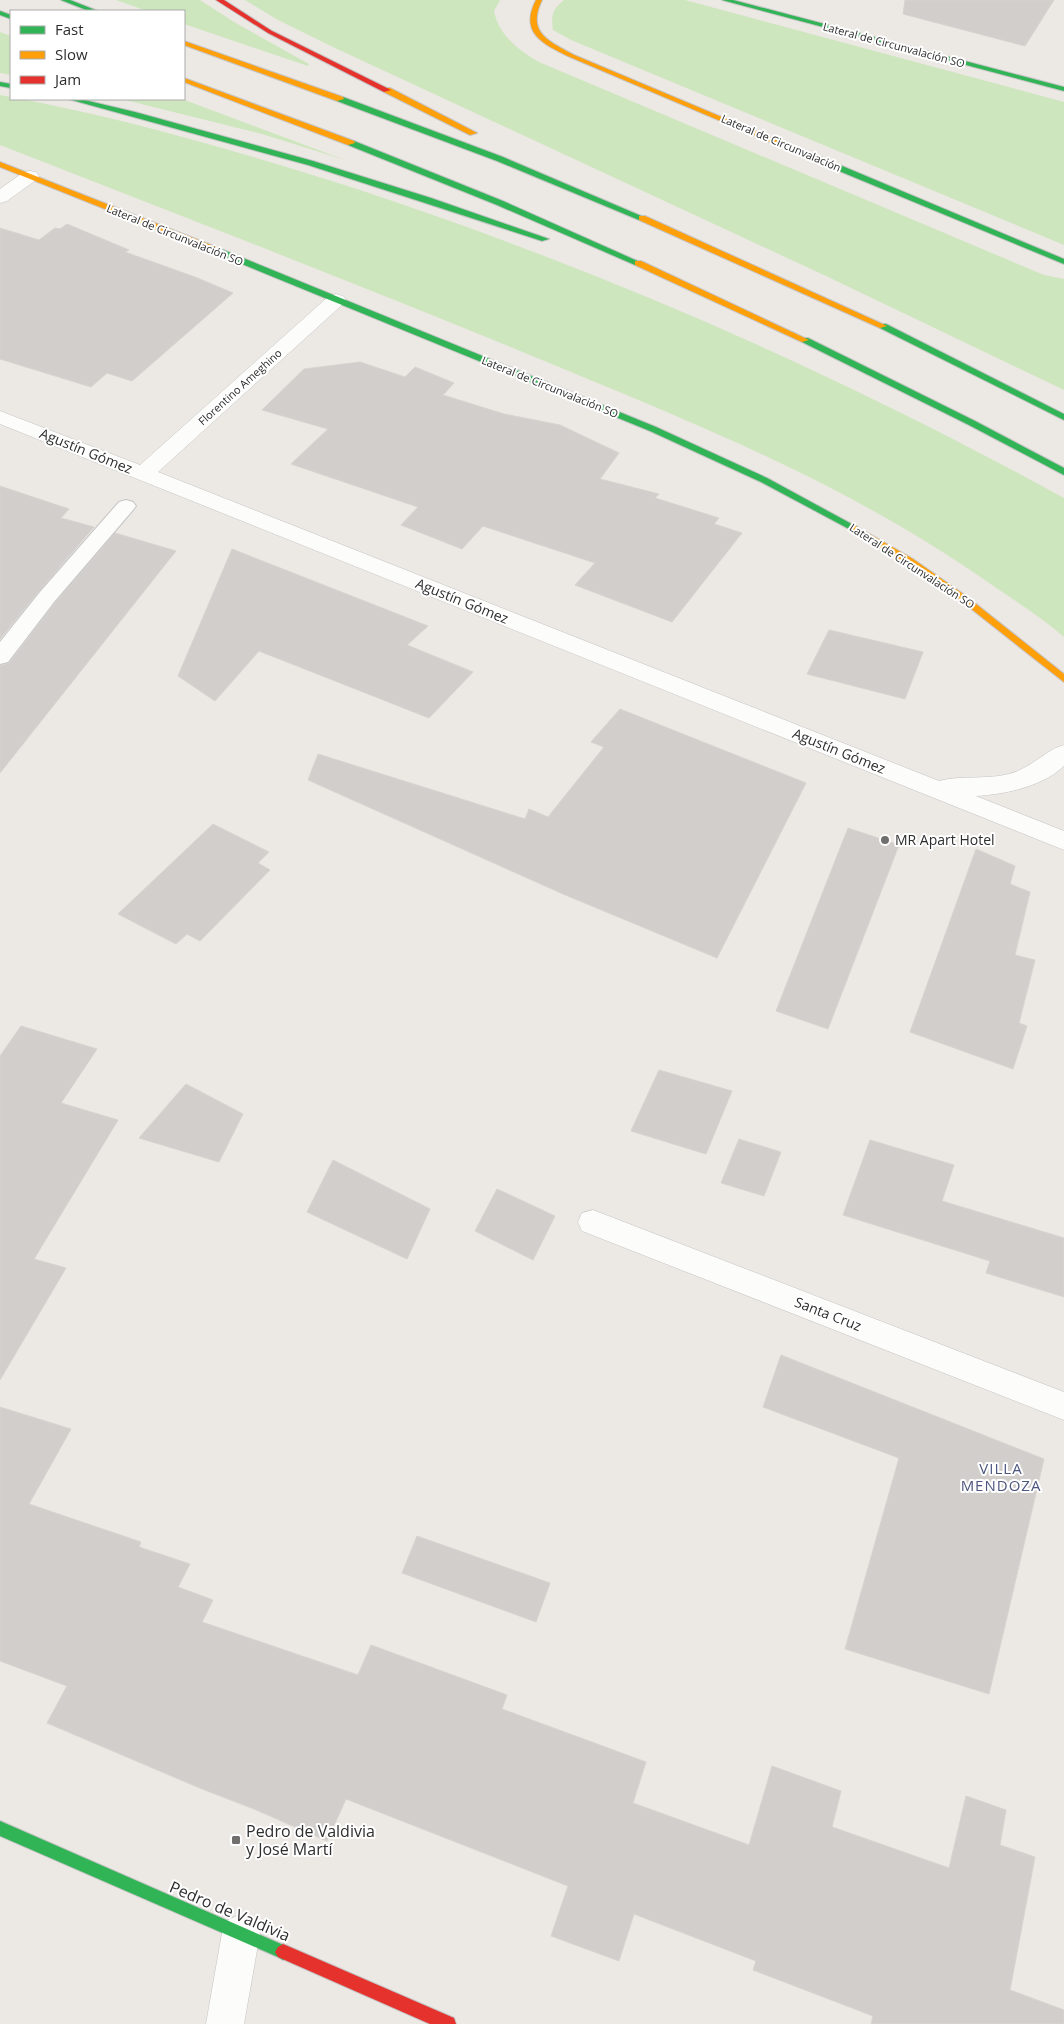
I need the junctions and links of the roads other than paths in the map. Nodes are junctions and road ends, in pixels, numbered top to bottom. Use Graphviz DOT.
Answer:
graph roads {
  1 [pos="64,0"];
  2 [pos="219,0"];
  3 [pos="539,0"];
  4 [pos="724,0"];
  5 [pos="92,10"];
  6 [pos="185,43"];
  7 [pos="185,80"];
  8 [pos="1064,89"];
  9 [pos="76,100"];
  10 [pos="0,164"];
  11 [pos="30,176"];
  12 [pos="0,197"];
  13 [pos="607,203"];
  14 [pos="557,244"];
  15 [pos="600,259"];
  16 [pos="1064,262"];
  17 [pos="336,300"];
  18 [pos="761,318"];
  19 [pos="0,417"];
  20 [pos="1064,417"];
  21 [pos="1064,472"];
  22 [pos="143,474"];
  23 [pos="126,506"];
  24 [pos="0,657"];
  25 [pos="1064,679"];
  26 [pos="1064,754"];
  27 [pos="925,785"];
  28 [pos="1064,841"];
  29 [pos="593,1222"];
  30 [pos="1064,1406"];
  31 [pos="0,1828"];
  32 [pos="240,1933"];
  33 [pos="225,2024"];
  34 [pos="448,2024"];
  1 -- 5 [label="main road"];
  2 -- 13 [label="main road"];
  3 -- 16 [label="main road, Lateral de Circunvalación"];
  4 -- 8 [label="main road, Lateral de Circunvalación SO"];
  6 -- 13 [label="main road"];
  7 -- 18 [label="main road"];
  9 -- 14 [label="main road"];
  10 -- 11 [label="main road, Lateral de Circunvalación SO"];
  11 -- 12 [label="street"];
  11 -- 17 [label="main road, Lateral de Circunvalación SO"];
  13 -- 20 [label="main road"];
  15 -- 18 [label="main road"];
  17 -- 22 [label="street, Florentino Ameghino"];
  17 -- 25 [label="main road, Lateral de Circunvalación SO"];
  18 -- 21 [label="main road"];
  19 -- 22 [label="street, Agustín Gómez"];
  22 -- 27 [label="street, Agustín Gómez"];
  23 -- 24 [label="lane"];
  26 -- 27 [label="street, Agustín Gómez"];
  27 -- 28 [label="street, Agustín Gómez"];
  29 -- 30 [label="street, Santa Cruz"];
  31 -- 32 [label="main road, Pedro de Valdivia"];
  32 -- 33 [label="street"];
  32 -- 34 [label="main road, Pedro de Valdivia"];
}
